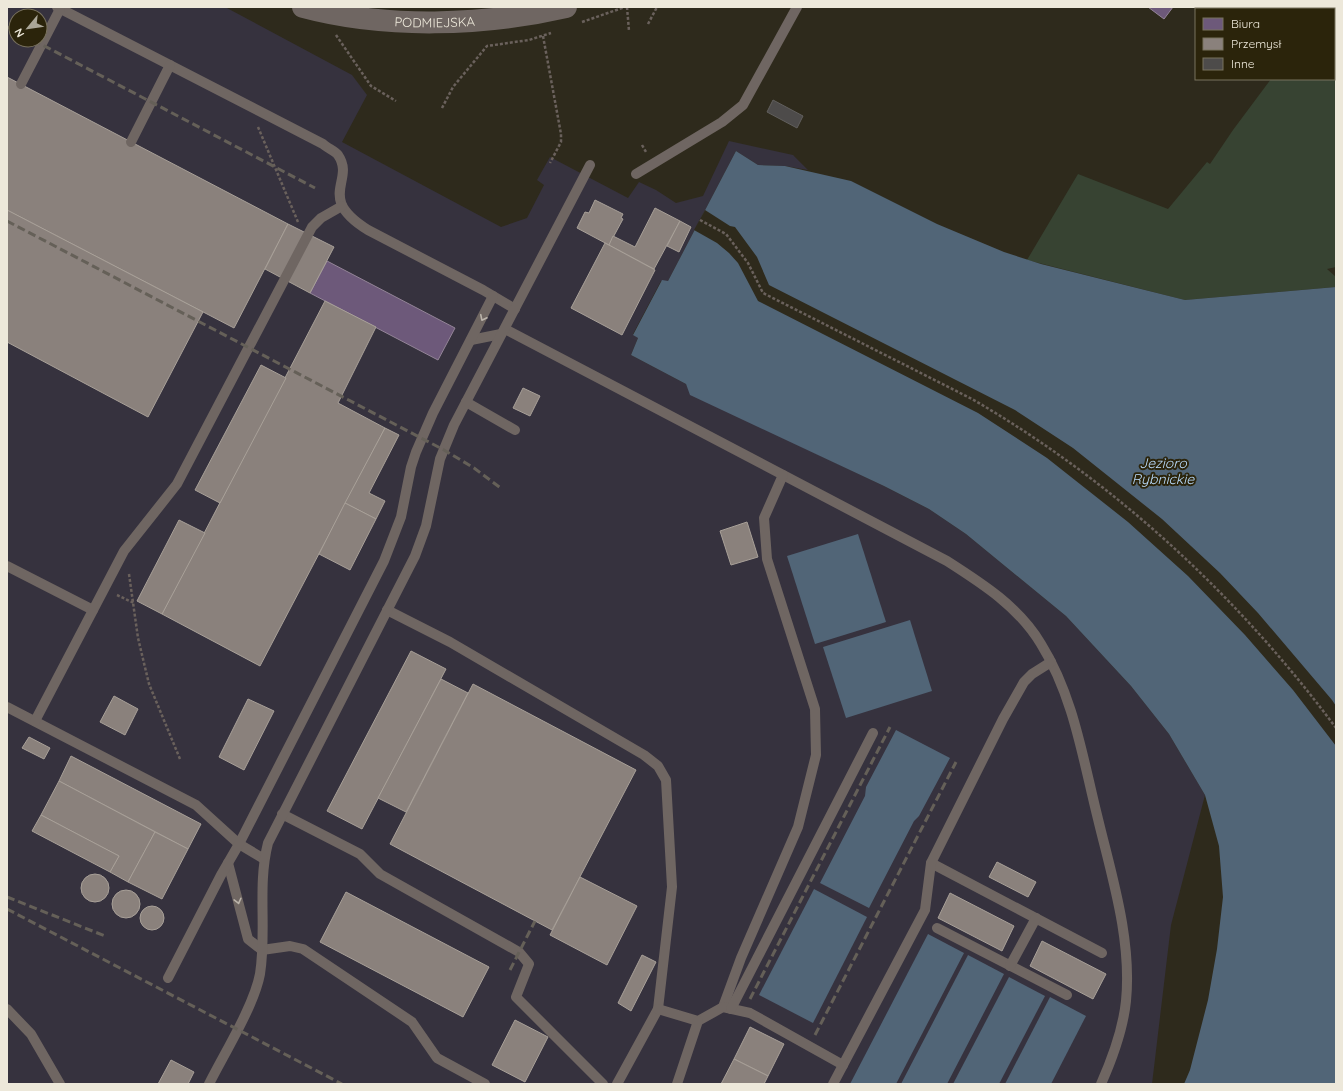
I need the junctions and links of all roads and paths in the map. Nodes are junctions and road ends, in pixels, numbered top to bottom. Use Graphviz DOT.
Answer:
graph roads {
  1 [pos="303,7"];
  2 [pos="626,7"];
  3 [pos="657,7"];
  4 [pos="797,7"];
  5 [pos="58,8"];
  6 [pos="573,15"];
  7 [pos="648,24"];
  8 [pos="629,31"];
  9 [pos="554,32"];
  10 [pos="335,34"];
  11 [pos="542,36"];
  12 [pos="170,65"];
  13 [pos="21,84"];
  14 [pos="396,101"];
  15 [pos="442,108"];
  16 [pos="258,125"];
  17 [pos="131,142"];
  18 [pos="550,163"];
  19 [pos="590,165"];
  20 [pos="636,174"];
  21 [pos="342,206"];
  22 [pos="700,220"];
  23 [pos="308,235"];
  24 [pos="493,296"];
  25 [pos="515,309"];
  26 [pos="503,331"];
  27 [pos="471,340"];
  28 [pos="466,402"];
  29 [pos="515,430"];
  30 [pos="783,475"];
  31 [pos="7,566"];
  32 [pos="130,573"];
  33 [pos="115,594"];
  34 [pos="134,604"];
  35 [pos="93,610"];
  36 [pos="387,610"];
  37 [pos="1051,662"];
  38 [pos="7,707"];
  39 [pos="35,721"];
  40 [pos="1336,728"];
  41 [pos="873,734"];
  42 [pos="180,759"];
  43 [pos="282,814"];
  44 [pos="239,844"];
  45 [pos="264,859"];
  46 [pos="228,863"];
  47 [pos="931,863"];
  48 [pos="1036,918"];
  49 [pos="937,928"];
  50 [pos="262,950"];
  51 [pos="1102,953"];
  52 [pos="1010,966"];
  53 [pos="168,978"];
  54 [pos="1067,995"];
  55 [pos="727,1008"];
  56 [pos="7,1009"];
  57 [pos="658,1009"];
  58 [pos="698,1021"];
  59 [pos="843,1065"];
  60 [pos="60,1084"];
  61 [pos="209,1084"];
  62 [pos="485,1084"];
  63 [pos="603,1084"];
  64 [pos="617,1084"];
  65 [pos="677,1084"];
  66 [pos="833,1084"];
  67 [pos="1101,1084"];
  1 -- 6 [label="street, PODMIEJSKA"];
  2 -- 6 [label="path"];
  2 -- 8 [label="path"];
  3 -- 7 [label="path"];
  4 -- 20 [label="lane"];
  5 -- 12 [label="lane"];
  5 -- 13 [label="lane"];
  9 -- 11 [label="path"];
  10 -- 14 [label="path"];
  11 -- 15 [label="path"];
  11 -- 18 [label="path"];
  12 -- 17 [label="lane"];
  12 -- 21 [label="lane"];
  16 -- 23 [label="path"];
  19 -- 25 [label="lane"];
  21 -- 23 [label="lane"];
  21 -- 24 [label="lane"];
  22 -- 40 [label="path"];
  23 -- 35 [label="lane"];
  24 -- 25 [label="lane"];
  24 -- 27 [label="lane, one-way"];
  25 -- 26 [label="lane"];
  26 -- 27 [label="lane"];
  26 -- 28 [label="lane"];
  26 -- 30 [label="lane"];
  27 -- 44 [label="lane"];
  28 -- 29 [label="lane"];
  28 -- 36 [label="lane"];
  30 -- 37 [label="lane"];
  30 -- 55 [label="lane"];
  31 -- 35 [label="lane"];
  32 -- 34 [label="path"];
  33 -- 34 [label="path"];
  34 -- 42 [label="path"];
  35 -- 39 [label="lane"];
  36 -- 43 [label="lane"];
  36 -- 57 [label="lane"];
  37 -- 47 [label="lane"];
  37 -- 67 [label="lane"];
  38 -- 39 [label="lane"];
  39 -- 44 [label="lane"];
  41 -- 55 [label="lane"];
  43 -- 45 [label="lane"];
  43 -- 63 [label="lane"];
  44 -- 45 [label="lane"];
  44 -- 46 [label="lane"];
  45 -- 50 [label="lane"];
  46 -- 50 [label="lane, one-way"];
  46 -- 53 [label="lane"];
  47 -- 48 [label="lane"];
  47 -- 59 [label="lane"];
  48 -- 51 [label="lane"];
  48 -- 52 [label="lane"];
  49 -- 52 [label="lane"];
  50 -- 61 [label="lane"];
  50 -- 62 [label="lane"];
  52 -- 54 [label="lane"];
  55 -- 58 [label="lane"];
  55 -- 59 [label="lane"];
  56 -- 60 [label="lane"];
  57 -- 58 [label="lane"];
  57 -- 64 [label="lane"];
  58 -- 65 [label="lane"];
  59 -- 66 [label="lane"];
}
